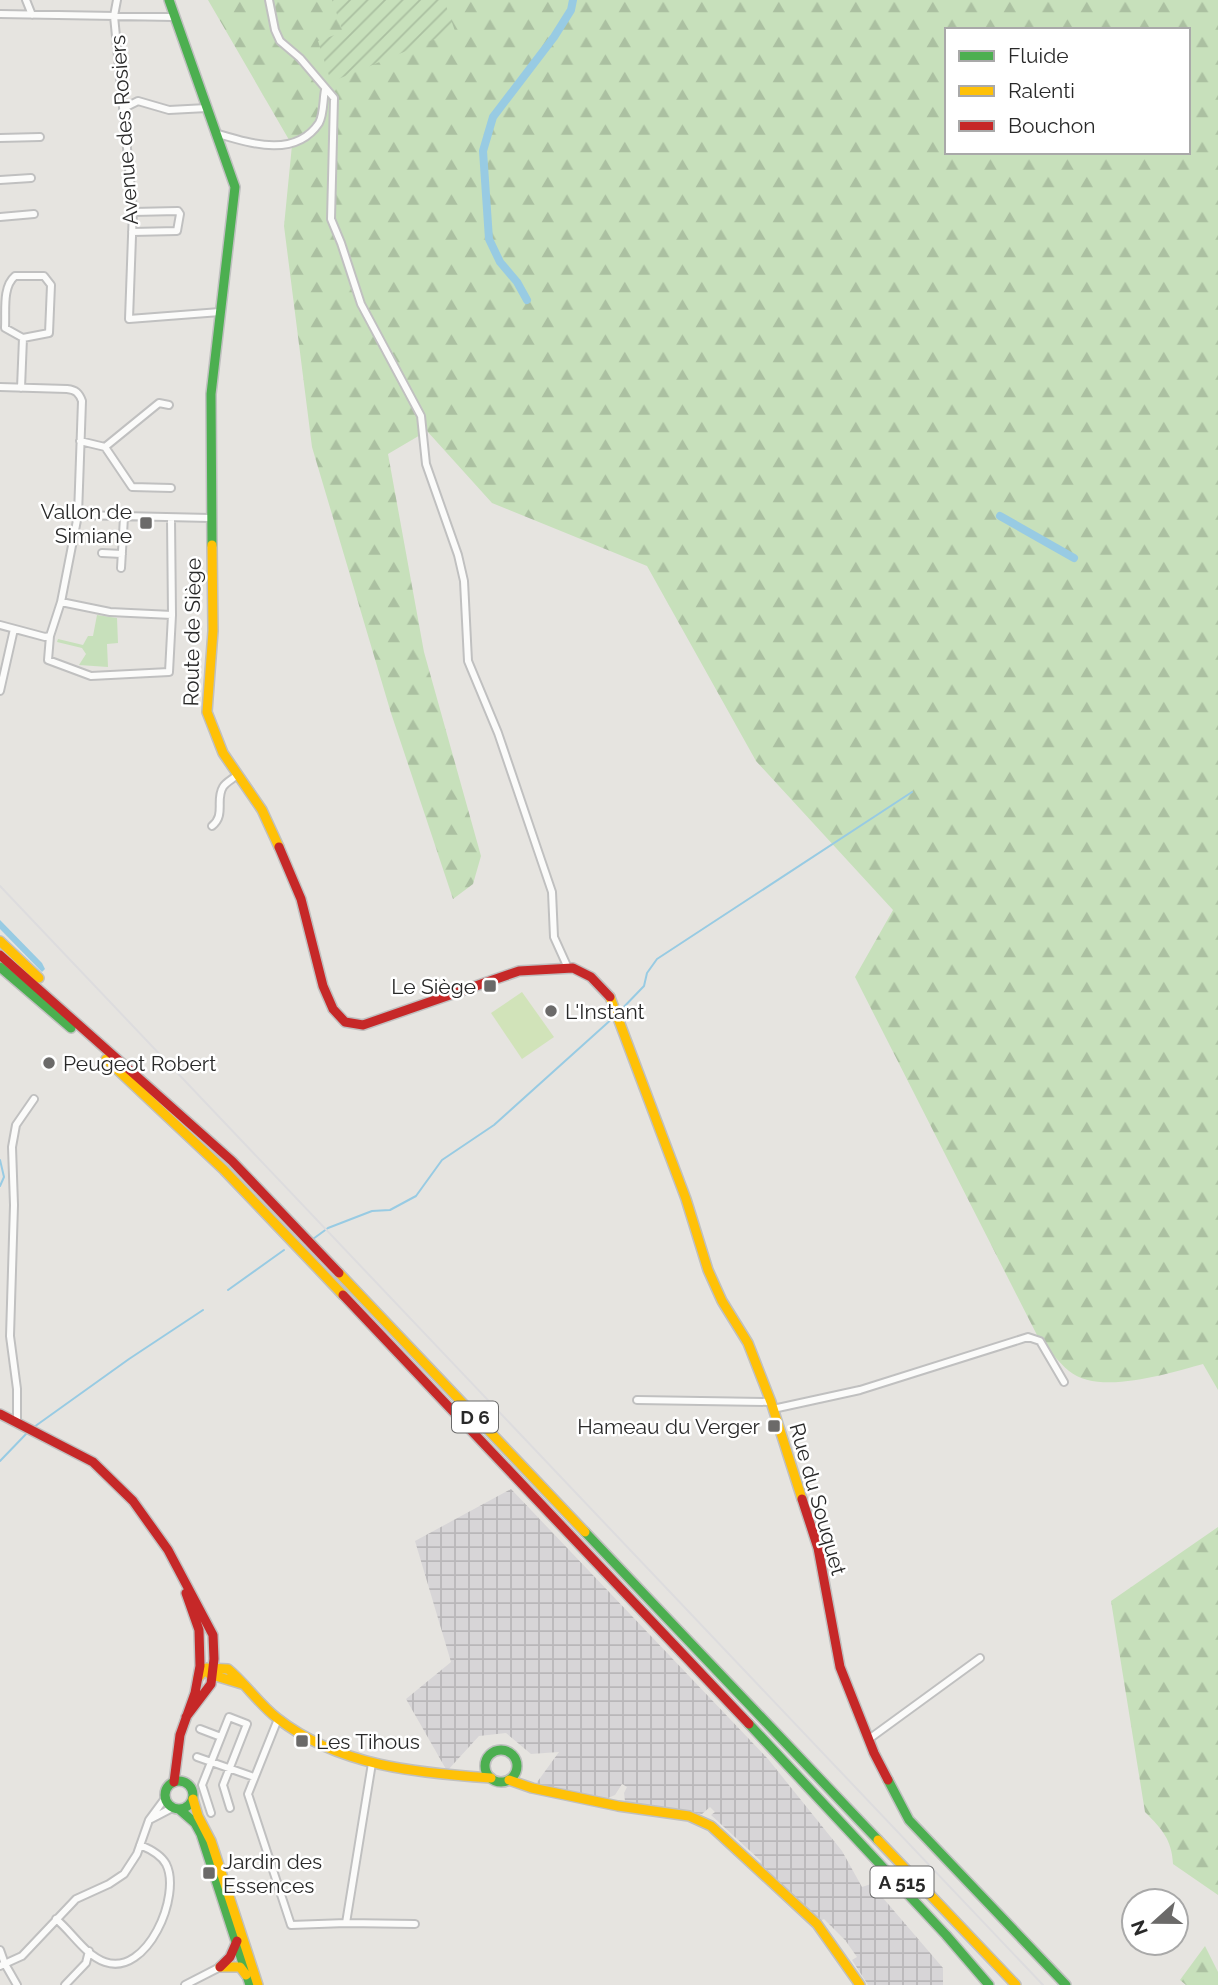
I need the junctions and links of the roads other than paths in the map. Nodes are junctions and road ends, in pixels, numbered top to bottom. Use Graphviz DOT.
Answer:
graph roads {
  1 [pos="26,0"];
  2 [pos="117,0"];
  3 [pos="169,0"];
  4 [pos="269,0"];
  5 [pos="0,14"];
  6 [pos="32,15"];
  7 [pos="114,16"];
  8 [pos="174,17"];
  9 [pos="325,90"];
  10 [pos="124,108"];
  11 [pos="207,108"];
  12 [pos="215,133"];
  13 [pos="40,137"];
  14 [pos="0,138"];
  15 [pos="31,178"];
  16 [pos="0,180"];
  17 [pos="133,212"];
  18 [pos="34,214"];
  19 [pos="0,217"];
  20 [pos="132,232"];
  21 [pos="220,312"];
  22 [pos="23,338"];
  23 [pos="0,387"];
  24 [pos="21,388"];
  25 [pos="169,405"];
  26 [pos="80,441"];
  27 [pos="105,447"];
  28 [pos="171,488"];
  29 [pos="78,515"];
  30 [pos="124,517"];
  31 [pos="210,518"];
  32 [pos="172,519"];
  33 [pos="102,554"];
  34 [pos="122,554"];
  35 [pos="121,568"];
  36 [pos="61,602"];
  37 [pos="172,615"];
  38 [pos="0,625"];
  39 [pos="14,629"];
  40 [pos="50,636"];
  41 [pos="0,691"];
  42 [pos="237,775"];
  43 [pos="212,826"];
  44 [pos="0,941"];
  45 [pos="0,955"];
  46 [pos="0,967"];
  47 [pos="568,968"];
  48 [pos="160,1096"];
  49 [pos="34,1099"];
  50 [pos="1065,1382"];
  51 [pos="637,1400"];
  52 [pos="772,1406"];
  53 [pos="0,1415"];
  54 [pos="17,1418"];
  55 [pos="168,1550"];
  56 [pos="201,1644"];
  57 [pos="980,1658"];
  58 [pos="210,1671"];
  59 [pos="198,1678"];
  60 [pos="186,1717"];
  61 [pos="278,1719"];
  62 [pos="200,1729"];
  63 [pos="221,1737"];
  64 [pos="869,1739"];
  65 [pos="179,1749"];
  66 [pos="197,1757"];
  67 [pos="212,1762"];
  68 [pos="372,1763"];
  69 [pos="230,1768"];
  70 [pos="486,1769"];
  71 [pos="254,1777"];
  72 [pos="476,1777"];
  73 [pos="512,1777"];
  74 [pos="491,1778"];
  75 [pos="803,1781"];
  76 [pos="174,1782"];
  77 [pos="187,1783"];
  78 [pos="166,1797"];
  79 [pos="193,1799"];
  80 [pos="176,1808"];
  81 [pos="229,1808"];
  82 [pos="211,1813"];
  83 [pos="149,1820"];
  84 [pos="140,1845"];
  85 [pos="933,1897"];
  86 [pos="56,1919"];
  87 [pos="346,1923"];
  88 [pos="415,1924"];
  89 [pos="237,1941"];
  90 [pos="0,1950"];
  91 [pos="89,1951"];
  92 [pos="230,1957"];
  93 [pos="242,1958"];
  94 [pos="2,1965"];
  95 [pos="220,1967"];
  96 [pos="254,1982"];
  97 [pos="17,1985"];
  98 [pos="65,1985"];
  99 [pos="185,1985"];
  100 [pos="860,1985"];
  101 [pos="989,1985"];
  102 [pos="999,1985"];
  103 [pos="1017,1985"];
  104 [pos="1024,1985"];
  105 [pos="1066,1985"];
  1 -- 6 [label="street"];
  2 -- 7 [label="street, Avenue des Rosiers"];
  3 -- 8 [label="main road, Route de Siège"];
  4 -- 9 [label="street"];
  5 -- 6 [label="street"];
  6 -- 7 [label="street"];
  7 -- 8 [label="street"];
  7 -- 10 [label="street, Avenue des Rosiers"];
  8 -- 11 [label="main road, Route de Siège"];
  9 -- 12 [label="street"];
  9 -- 47 [label="street"];
  10 -- 11 [label="street"];
  10 -- 17 [label="street, Avenue des Rosiers"];
  11 -- 12 [label="main road, Route de Siège"];
  12 -- 21 [label="main road, Route de Siège"];
  13 -- 14 [label="street"];
  15 -- 16 [label="street"];
  17 -- 20 [label="street, Avenue des Rosiers"];
  17 -- 20 [label="street"];
  18 -- 19 [label="street"];
  20 -- 21 [label="street, Avenue des Rosiers"];
  21 -- 31 [label="main road, Route de Siège"];
  22 -- 22 [label="street"];
  22 -- 24 [label="street"];
  23 -- 24 [label="street"];
  24 -- 26 [label="street"];
  25 -- 27 [label="street"];
  26 -- 27 [label="street"];
  26 -- 29 [label="street"];
  27 -- 28 [label="street"];
  29 -- 30 [label="street"];
  29 -- 36 [label="street"];
  30 -- 32 [label="street"];
  30 -- 34 [label="street"];
  31 -- 32 [label="street"];
  31 -- 42 [label="main road, Route de Siège"];
  32 -- 37 [label="street"];
  33 -- 34 [label="street"];
  34 -- 35 [label="street"];
  36 -- 37 [label="street"];
  36 -- 40 [label="street"];
  37 -- 40 [label="street"];
  38 -- 39 [label="street"];
  39 -- 40 [label="street"];
  39 -- 41 [label="street"];
  42 -- 43 [label="street"];
  42 -- 47 [label="main road, Route de Siège"];
  44 -- 48 [label="main road"];
  45 -- 48 [label="main road, D 6"];
  46 -- 75 [label="main road, D 6"];
  47 -- 52 [label="main road, Rue du Souquet"];
  48 -- 85 [label="main road, D 6"];
  49 -- 54 [label="street"];
  50 -- 52 [label="street"];
  51 -- 52 [label="street"];
  52 -- 64 [label="main road, Rue du Souquet"];
  53 -- 54 [label="main road"];
  54 -- 55 [label="main road"];
  55 -- 56 [label="main road"];
  55 -- 58 [label="main road"];
  56 -- 58 [label="main road"];
  56 -- 59 [label="main road"];
  57 -- 64 [label="street"];
  58 -- 59 [label="main road"];
  58 -- 60 [label="main road"];
  58 -- 61 [label="main road"];
  59 -- 60 [label="main road"];
  60 -- 65 [label="main road"];
  61 -- 68 [label="main road"];
  61 -- 71 [label="street"];
  62 -- 63 [label="street"];
  63 -- 67 [label="street"];
  63 -- 69 [label="street"];
  64 -- 105 [label="main road, Rue du Souquet"];
  65 -- 76 [label="main road"];
  65 -- 77 [label="main road"];
  66 -- 67 [label="street"];
  67 -- 69 [label="street"];
  67 -- 82 [label="street"];
  68 -- 72 [label="main road"];
  68 -- 87 [label="street"];
  69 -- 71 [label="street"];
  69 -- 81 [label="street"];
  70 -- 72 [label="main road"];
  70 -- 73 [label="main road"];
  70 -- 74 [label="main road"];
  71 -- 87 [label="street"];
  72 -- 74 [label="main road"];
  73 -- 74 [label="main road"];
  73 -- 100 [label="main road"];
  75 -- 101 [label="main road"];
  75 -- 102 [label="main road, A 515"];
  76 -- 77 [label="main road"];
  76 -- 78 [label="main road"];
  77 -- 79 [label="main road"];
  78 -- 80 [label="main road"];
  78 -- 83 [label="street"];
  79 -- 80 [label="main road"];
  79 -- 96 [label="main road"];
  80 -- 83 [label="street"];
  80 -- 89 [label="main road"];
  83 -- 84 [label="street"];
  84 -- 86 [label="street"];
  84 -- 91 [label="street"];
  85 -- 103 [label="main road, A 515"];
  85 -- 104 [label="main road"];
  86 -- 91 [label="street"];
  86 -- 94 [label="street"];
  87 -- 88 [label="street"];
  89 -- 92 [label="main road"];
  89 -- 93 [label="main road"];
  90 -- 94 [label="street"];
  91 -- 98 [label="street"];
  92 -- 93 [label="main road"];
  92 -- 95 [label="main road"];
  93 -- 96 [label="main road"];
  94 -- 97 [label="street"];
  95 -- 96 [label="main road"];
  95 -- 99 [label="street"];
}
